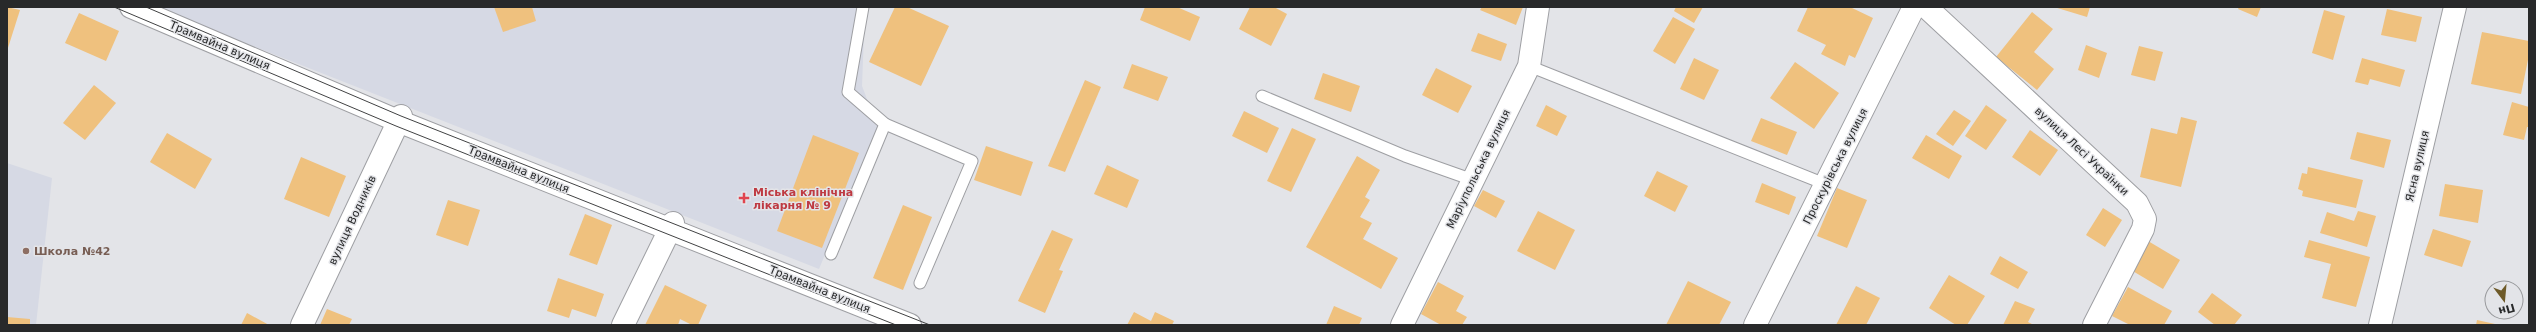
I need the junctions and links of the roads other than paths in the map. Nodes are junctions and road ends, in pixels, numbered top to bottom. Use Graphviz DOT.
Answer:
graph roads {
  1 [pos="131,7"];
  2 [pos="864,7"];
  3 [pos="1538,7"];
  4 [pos="1914,7"];
  5 [pos="1926,7"];
  6 [pos="2455,7"];
  7 [pos="1529,66"];
  8 [pos="1262,96"];
  9 [pos="399,118"];
  10 [pos="885,124"];
  11 [pos="1473,180"];
  12 [pos="1825,184"];
  13 [pos="671,226"];
  14 [pos="831,254"];
  15 [pos="920,283"];
  16 [pos="302,325"];
  17 [pos="623,325"];
  18 [pos="910,325"];
  19 [pos="1402,325"];
  20 [pos="1755,325"];
  21 [pos="2094,325"];
  22 [pos="2380,325"];
  1 -- 9 [label="street, Трамвайна вулиця"];
  2 -- 10 [label="lane"];
  3 -- 7 [label="street, Маріупольська вулиця"];
  4 -- 12 [label="street, Проскурівська вулиця"];
  5 -- 21 [label="street, вулиця Лесі Українки"];
  6 -- 22 [label="street, Ясна вулиця"];
  7 -- 11 [label="street, Маріупольська вулиця"];
  7 -- 12 [label="lane"];
  8 -- 11 [label="lane"];
  9 -- 13 [label="street, Трамвайна вулиця"];
  9 -- 16 [label="street, вулиця Водників"];
  10 -- 14 [label="lane"];
  10 -- 15 [label="lane"];
  11 -- 19 [label="street, Маріупольська вулиця"];
  12 -- 20 [label="street, Проскурівська вулиця"];
  13 -- 17 [label="street"];
  13 -- 18 [label="street, Трамвайна вулиця"];
}
